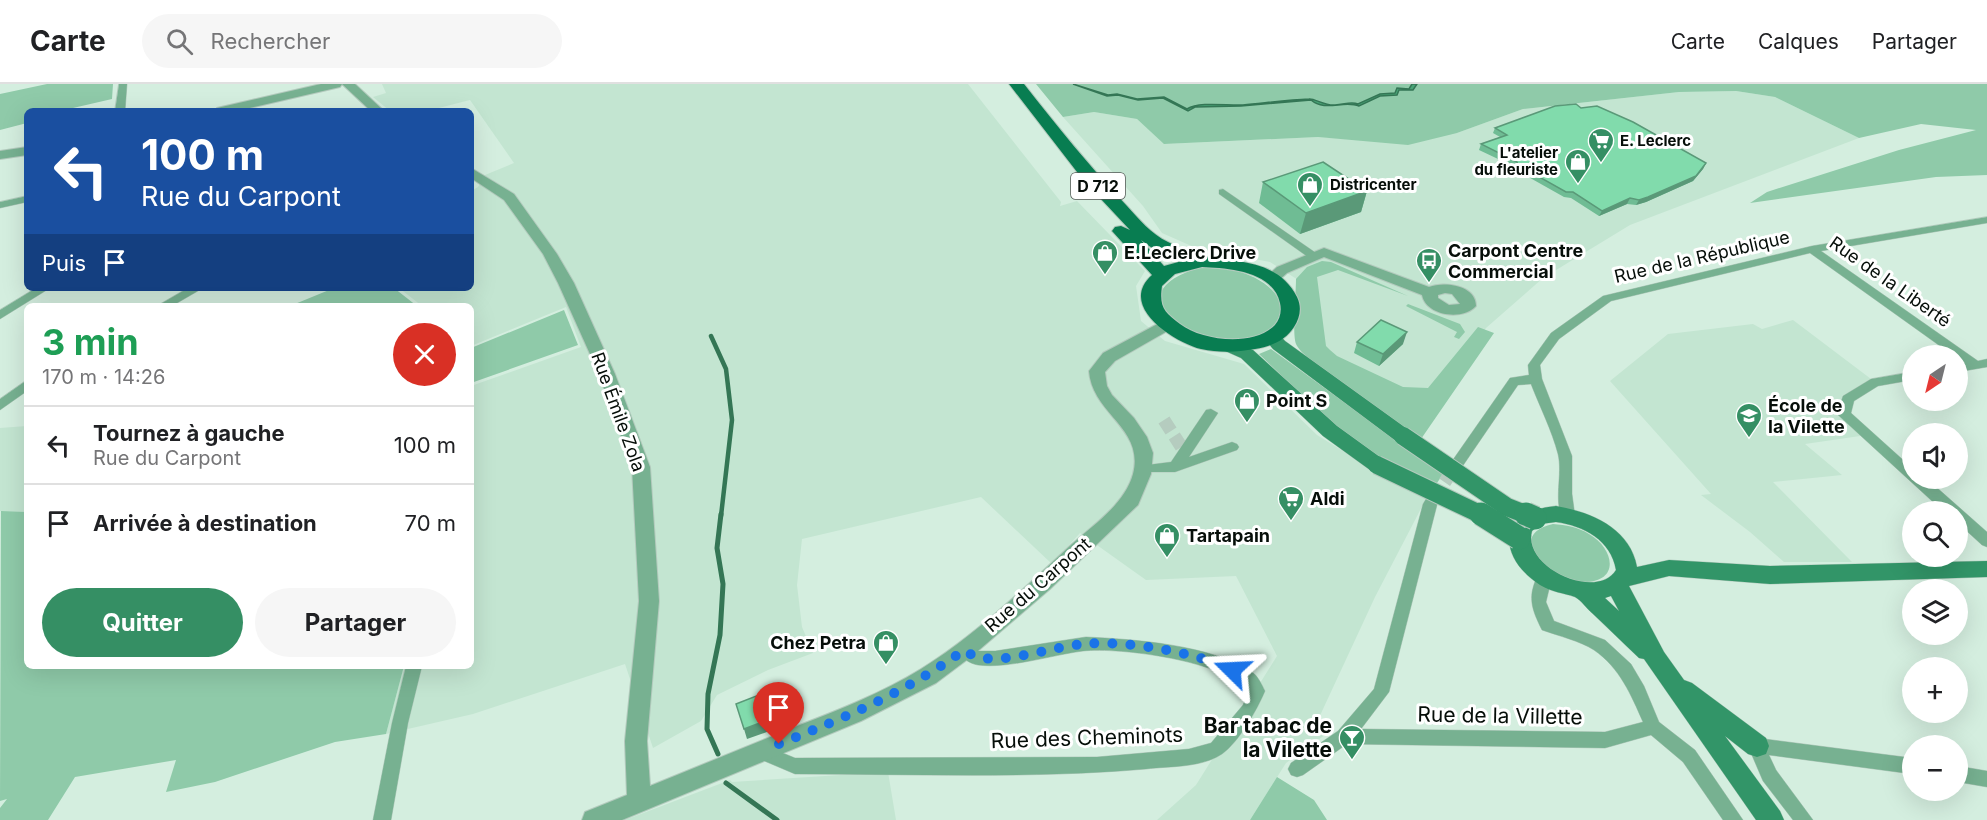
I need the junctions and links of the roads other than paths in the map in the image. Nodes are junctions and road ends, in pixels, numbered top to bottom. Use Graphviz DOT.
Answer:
graph roads {
  1 [pos="123,84"];
  2 [pos="336,84"];
  3 [pos="348,84"];
  4 [pos="1000,84"];
  5 [pos="1016,84"];
  6 [pos="120,108"];
  7 [pos="234,108"];
  8 [pos="375,108"];
  9 [pos="24,151"];
  10 [pos="0,155"];
  11 [pos="474,174"];
  12 [pos="1223,192"];
  13 [pos="24,200"];
  14 [pos="0,205"];
  15 [pos="1987,220"];
  16 [pos="1812,249"];
  17 [pos="1312,255"];
  18 [pos="1201,261"];
  19 [pos="1161,275"];
  20 [pos="1272,279"];
  21 [pos="39,291"];
  22 [pos="191,291"];
  23 [pos="1430,293"];
  24 [pos="169,303"];
  25 [pos="0,315"];
  26 [pos="1165,325"];
  27 [pos="1272,337"];
  28 [pos="1229,346"];
  29 [pos="1982,364"];
  30 [pos="1902,378"];
  31 [pos="1536,379"];
  32 [pos="24,386"];
  33 [pos="0,406"];
  34 [pos="1211,413"];
  35 [pos="1232,447"];
  36 [pos="1457,464"];
  37 [pos="1902,466"];
  38 [pos="1175,467"];
  39 [pos="1144,469"];
  40 [pos="1929,489"];
  41 [pos="1434,498"];
  42 [pos="1942,501"];
  43 [pos="1568,516"];
  44 [pos="1535,518"];
  45 [pos="1968,524"];
  46 [pos="1519,538"];
  47 [pos="1987,541"];
  48 [pos="1620,548"];
  49 [pos="1669,568"];
  50 [pos="1987,569"];
  51 [pos="1544,577"];
  52 [pos="1620,583"];
  53 [pos="1584,592"];
  54 [pos="964,650"];
  55 [pos="1654,657"];
  56 [pos="413,669"];
  57 [pos="1668,677"];
  58 [pos="1653,728"];
  59 [pos="1344,736"];
  60 [pos="1757,746"];
  61 [pos="761,752"];
  62 [pos="1902,764"];
  63 [pos="1297,769"];
  64 [pos="1968,776"];
  65 [pos="1987,779"];
  66 [pos="639,802"];
  67 [pos="382,820"];
  68 [pos="594,820"];
  69 [pos="1734,820"];
  70 [pos="1771,820"];
  71 [pos="1804,820"];
  1 -- 6 [label="street"];
  2 -- 7 [label="street"];
  3 -- 8 [label="street"];
  4 -- 19 [label="main road, D 712"];
  5 -- 18 [label="main road, D 712"];
  9 -- 10 [label="street"];
  11 -- 66 [label="street, Rue Émile Zola"];
  12 -- 17 [label="street"];
  13 -- 14 [label="street"];
  15 -- 16 [label="street, Rue de la République"];
  16 -- 29 [label="street, Rue de la Liberté"];
  16 -- 31 [label="street, Rue de la République"];
  17 -- 20 [label="street"];
  17 -- 23 [label="street"];
  18 -- 19 [label="main road"];
  18 -- 20 [label="main road"];
  19 -- 26 [label="main road"];
  20 -- 27 [label="main road"];
  21 -- 25 [label="street"];
  22 -- 24 [label="street"];
  26 -- 28 [label="main road"];
  26 -- 39 [label="street"];
  27 -- 28 [label="main road"];
  27 -- 44 [label="main road, bridge"];
  28 -- 46 [label="main road, bridge"];
  30 -- 37 [label="street"];
  31 -- 36 [label="street"];
  31 -- 43 [label="street"];
  32 -- 33 [label="street"];
  34 -- 38 [label="street"];
  35 -- 38 [label="street"];
  38 -- 39 [label="street"];
  39 -- 54 [label="street, Rue du Carpont"];
  40 -- 42 [label="street"];
  41 -- 59 [label="street"];
  43 -- 44 [label="main road"];
  43 -- 48 [label="main road"];
  44 -- 46 [label="main road"];
  45 -- 47 [label="street"];
  46 -- 51 [label="main road"];
  48 -- 49 [label="main road"];
  48 -- 52 [label="main road"];
  49 -- 50 [label="main road"];
  49 -- 52 [label="main road"];
  51 -- 53 [label="main road"];
  51 -- 58 [label="street"];
  52 -- 53 [label="main road"];
  52 -- 55 [label="main road"];
  53 -- 55 [label="main road"];
  54 -- 61 [label="street, Rue du Carpont"];
  54 -- 61 [label="street, Rue des Cheminots"];
  55 -- 57 [label="main road"];
  56 -- 67 [label="street"];
  57 -- 60 [label="main road"];
  57 -- 70 [label="main road"];
  58 -- 59 [label="street, Rue de la Villette"];
  58 -- 69 [label="street"];
  59 -- 63 [label="street"];
  60 -- 62 [label="street"];
  60 -- 71 [label="street"];
  61 -- 66 [label="street, Rue du Carpont"];
  64 -- 65 [label="street"];
  66 -- 68 [label="street, Rue du Carpont"];
}
